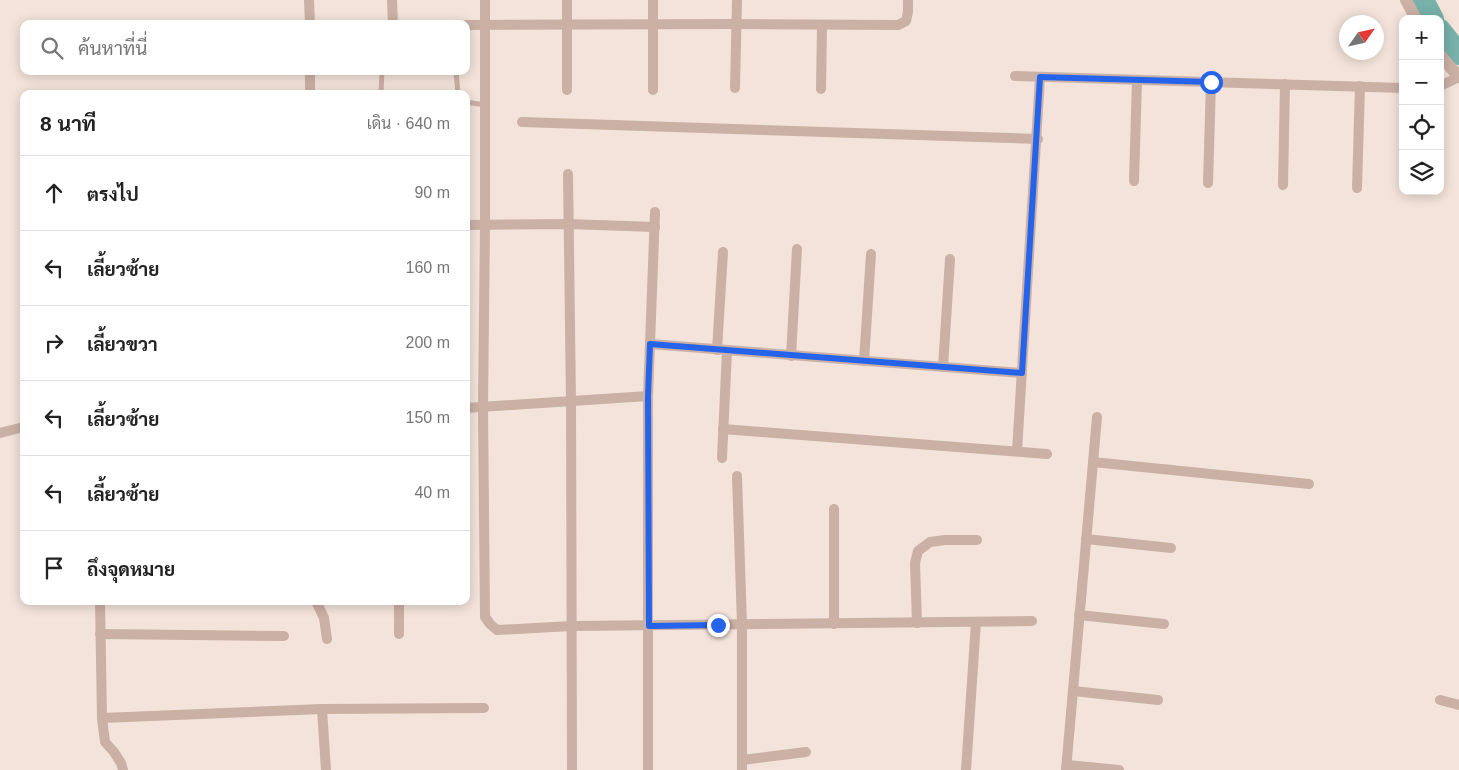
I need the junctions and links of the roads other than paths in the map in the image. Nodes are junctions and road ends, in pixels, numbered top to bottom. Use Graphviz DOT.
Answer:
graph roads {
  1 [pos="309,0"];
  2 [pos="392,0"];
  3 [pos="485,0"];
  4 [pos="567,0"];
  5 [pos="653,0"];
  6 [pos="737,0"];
  7 [pos="908,0"];
  8 [pos="1406,0"];
  9 [pos="1414,15"];
  10 [pos="310,20"];
  11 [pos="393,20"];
  12 [pos="654,24"];
  13 [pos="737,24"];
  14 [pos="470,25"];
  15 [pos="486,25"];
  16 [pos="568,25"];
  17 [pos="822,26"];
  18 [pos="1444,60"];
  19 [pos="310,75"];
  20 [pos="382,75"];
  21 [pos="456,75"];
  22 [pos="1015,76"];
  23 [pos="1040,77"];
  24 [pos="1459,77"];
  25 [pos="1136,80"];
  26 [pos="1211,82"];
  27 [pos="1285,84"];
  28 [pos="1444,84"];
  29 [pos="1360,86"];
  30 [pos="736,88"];
  31 [pos="1399,88"];
  32 [pos="821,89"];
  33 [pos="310,90"];
  34 [pos="381,90"];
  35 [pos="458,90"];
  36 [pos="567,90"];
  37 [pos="652,90"];
  38 [pos="470,103"];
  39 [pos="486,105"];
  40 [pos="522,122"];
  41 [pos="1038,139"];
  42 [pos="568,174"];
  43 [pos="1134,181"];
  44 [pos="1208,183"];
  45 [pos="1283,186"];
  46 [pos="1357,188"];
  47 [pos="655,212"];
  48 [pos="568,224"];
  49 [pos="485,225"];
  50 [pos="470,226"];
  51 [pos="655,227"];
  52 [pos="797,249"];
  53 [pos="723,252"];
  54 [pos="870,254"];
  55 [pos="950,259"];
  56 [pos="650,344"];
  57 [pos="722,350"];
  58 [pos="791,356"];
  59 [pos="864,361"];
  60 [pos="943,367"];
  61 [pos="1022,373"];
  62 [pos="648,396"];
  63 [pos="571,402"];
  64 [pos="470,408"];
  65 [pos="483,408"];
  66 [pos="1097,417"];
  67 [pos="20,428"];
  68 [pos="723,429"];
  69 [pos="0,433"];
  70 [pos="1017,450"];
  71 [pos="1047,454"];
  72 [pos="722,458"];
  73 [pos="1093,462"];
  74 [pos="737,476"];
  75 [pos="1309,484"];
  76 [pos="834,508"];
  77 [pos="1086,539"];
  78 [pos="977,540"];
  79 [pos="1171,548"];
  80 [pos="100,605"];
  81 [pos="318,605"];
  82 [pos="399,605"];
  83 [pos="1080,615"];
  84 [pos="1032,621"];
  85 [pos="976,622"];
  86 [pos="917,623"];
  87 [pos="742,624"];
  88 [pos="834,624"];
  89 [pos="1164,624"];
  90 [pos="572,626"];
  91 [pos="649,626"];
  92 [pos="100,634"];
  93 [pos="399,634"];
  94 [pos="284,636"];
  95 [pos="327,639"];
  96 [pos="1073,692"];
  97 [pos="1158,700"];
  98 [pos="1440,700"];
  99 [pos="1459,705"];
  100 [pos="484,708"];
  101 [pos="322,710"];
  102 [pos="102,718"];
  103 [pos="806,752"];
  104 [pos="742,765"];
  105 [pos="1066,767"];
  106 [pos="123,770"];
  107 [pos="326,770"];
  108 [pos="572,770"];
  109 [pos="648,770"];
  110 [pos="966,770"];
  111 [pos="1119,770"];
  1 -- 10 [label="street"];
  2 -- 11 [label="street"];
  3 -- 15 [label="street"];
  4 -- 16 [label="street"];
  5 -- 12 [label="street"];
  6 -- 13 [label="street"];
  7 -- 17 [label="street"];
  8 -- 9 [label="street"];
  12 -- 13 [label="street"];
  12 -- 16 [label="street"];
  12 -- 37 [label="street"];
  13 -- 17 [label="street"];
  13 -- 30 [label="street"];
  14 -- 15 [label="street"];
  15 -- 16 [label="street"];
  15 -- 39 [label="street"];
  16 -- 36 [label="street"];
  17 -- 32 [label="street"];
  18 -- 24 [label="street"];
  19 -- 33 [label="street"];
  20 -- 34 [label="lane"];
  21 -- 35 [label="lane"];
  22 -- 23 [label="street"];
  23 -- 25 [label="street"];
  23 -- 41 [label="street"];
  24 -- 28 [label="street"];
  25 -- 26 [label="street"];
  25 -- 43 [label="street"];
  26 -- 27 [label="street"];
  26 -- 44 [label="street"];
  27 -- 29 [label="street"];
  27 -- 45 [label="street"];
  29 -- 31 [label="street"];
  29 -- 46 [label="street"];
  38 -- 39 [label="lane"];
  39 -- 49 [label="street"];
  40 -- 41 [label="street"];
  41 -- 61 [label="street"];
  42 -- 48 [label="street"];
  47 -- 51 [label="street"];
  48 -- 49 [label="street"];
  48 -- 51 [label="street"];
  48 -- 63 [label="street"];
  49 -- 50 [label="street"];
  49 -- 65 [label="street"];
  51 -- 56 [label="street"];
  52 -- 58 [label="street"];
  53 -- 57 [label="street"];
  54 -- 59 [label="street"];
  55 -- 60 [label="street"];
  56 -- 57 [label="street"];
  56 -- 62 [label="street"];
  57 -- 58 [label="street"];
  57 -- 68 [label="street"];
  58 -- 59 [label="street"];
  59 -- 60 [label="street"];
  60 -- 61 [label="street"];
  61 -- 70 [label="street"];
  62 -- 63 [label="street"];
  62 -- 91 [label="street"];
  63 -- 65 [label="street"];
  63 -- 90 [label="street"];
  64 -- 65 [label="street"];
  65 -- 90 [label="street"];
  66 -- 73 [label="street"];
  67 -- 69 [label="street"];
  68 -- 70 [label="street"];
  68 -- 72 [label="street"];
  70 -- 71 [label="street"];
  73 -- 75 [label="street"];
  73 -- 77 [label="street"];
  74 -- 87 [label="street"];
  76 -- 88 [label="street"];
  77 -- 79 [label="street"];
  77 -- 83 [label="street"];
  78 -- 86 [label="street"];
  80 -- 92 [label="street"];
  81 -- 95 [label="street"];
  82 -- 93 [label="street"];
  83 -- 89 [label="street"];
  83 -- 96 [label="street"];
  84 -- 85 [label="street"];
  85 -- 86 [label="street"];
  85 -- 110 [label="street"];
  86 -- 88 [label="street"];
  87 -- 88 [label="street"];
  87 -- 91 [label="street"];
  87 -- 104 [label="street"];
  90 -- 91 [label="street"];
  90 -- 108 [label="street"];
  91 -- 109 [label="street"];
  92 -- 94 [label="street"];
  92 -- 102 [label="street"];
  96 -- 97 [label="street"];
  96 -- 105 [label="street"];
  98 -- 99 [label="street"];
  100 -- 101 [label="street"];
  101 -- 102 [label="street"];
  101 -- 107 [label="street"];
  102 -- 106 [label="street"];
  103 -- 104 [label="street"];
  105 -- 111 [label="street"];
}
